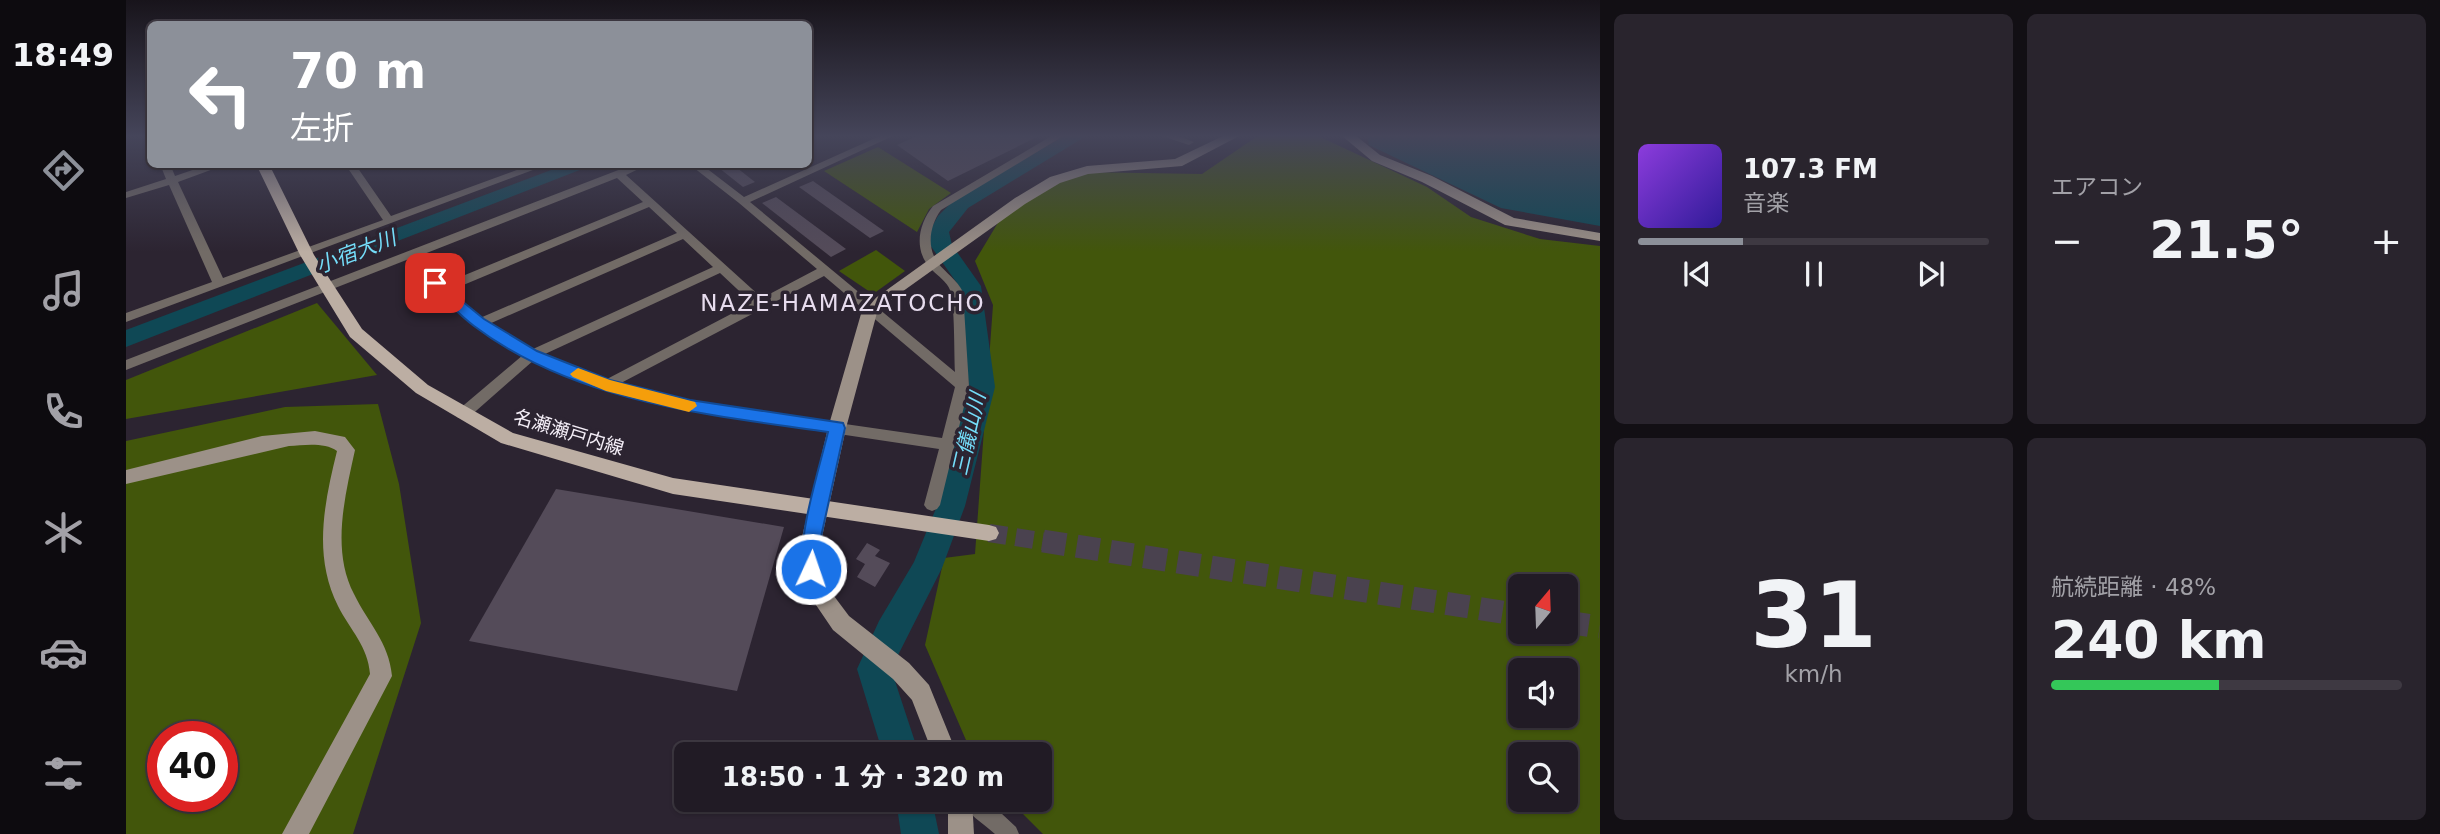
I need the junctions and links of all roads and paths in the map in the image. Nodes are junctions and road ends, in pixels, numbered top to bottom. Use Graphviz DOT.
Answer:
graph roads {
  1 [pos="169,174"];
  2 [pos="193,174"];
  3 [pos="267,174"];
  4 [pos="356,174"];
  5 [pos="517,174"];
  6 [pos="619,174"];
  7 [pos="707,174"];
  8 [pos="803,174"];
  9 [pos="994,174"];
  10 [pos="1077,174"];
  11 [pos="1415,174"];
  12 [pos="172,181"];
  13 [pos="126,195"];
  14 [pos="743,201"];
  15 [pos="650,203"];
  16 [pos="389,221"];
  17 [pos="684,234"];
  18 [pos="1600,237"];
  19 [pos="307,253"];
  20 [pos="413,256"];
  21 [pos="934,262"];
  22 [pos="720,268"];
  23 [pos="825,270"];
  24 [pos="219,283"];
  25 [pos="326,287"];
  26 [pos="442,289"];
  27 [pos="762,304"];
  28 [pos="871,307"];
  29 [pos="126,318"];
  30 [pos="479,323"];
  31 [pos="532,355"];
  32 [pos="126,365"];
  33 [pos="606,385"];
  34 [pos="962,386"];
  35 [pos="463,414"];
  36 [pos="837,428"];
  37 [pos="948,445"];
  38 [pos="126,477"];
  39 [pos="820,508"];
  40 [pos="929,514"];
  41 [pos="989,533"];
  42 [pos="941,742"];
  43 [pos="960,812"];
  44 [pos="987,812"];
  45 [pos="295,834"];
  46 [pos="961,834"];
  47 [pos="1009,834"];
  1 -- 12 [label="street"];
  2 -- 12 [label="street"];
  3 -- 19 [label="main road, 名瀬瀬戸内線"];
  4 -- 16 [label="street"];
  5 -- 16 [label="street"];
  6 -- 15 [label="street"];
  6 -- 20 [label="street"];
  7 -- 14 [label="street"];
  8 -- 14 [label="street"];
  9 -- 21 [label="street"];
  10 -- 21 [label="street"];
  11 -- 18 [label="street"];
  12 -- 13 [label="street"];
  12 -- 24 [label="street"];
  14 -- 23 [label="street"];
  15 -- 17 [label="street"];
  15 -- 26 [label="street"];
  16 -- 19 [label="street"];
  17 -- 22 [label="street"];
  17 -- 30 [label="street"];
  19 -- 24 [label="street"];
  19 -- 25 [label="main road, 名瀬瀬戸内線"];
  20 -- 25 [label="street"];
  20 -- 26 [label="street"];
  21 -- 28 [label="street"];
  21 -- 34 [label="street"];
  22 -- 27 [label="street"];
  22 -- 31 [label="street"];
  23 -- 27 [label="street"];
  23 -- 28 [label="street"];
  24 -- 29 [label="street"];
  25 -- 32 [label="street"];
  25 -- 35 [label="main road, 名瀬瀬戸内線"];
  26 -- 30 [label="street"];
  27 -- 33 [label="street"];
  28 -- 34 [label="street"];
  28 -- 36 [label="street"];
  30 -- 31 [label="street"];
  31 -- 33 [label="street"];
  31 -- 35 [label="street"];
  33 -- 36 [label="street"];
  34 -- 37 [label="street"];
  35 -- 39 [label="main road, 名瀬瀬戸内線"];
  36 -- 37 [label="street"];
  36 -- 39 [label="street"];
  37 -- 40 [label="street"];
  38 -- 45 [label="street"];
  39 -- 40 [label="main road, 名瀬瀬戸内線"];
  39 -- 42 [label="street"];
  40 -- 41 [label="main road, 名瀬瀬戸内線"];
  43 -- 46 [label="street"];
  44 -- 47 [label="street"];
}
